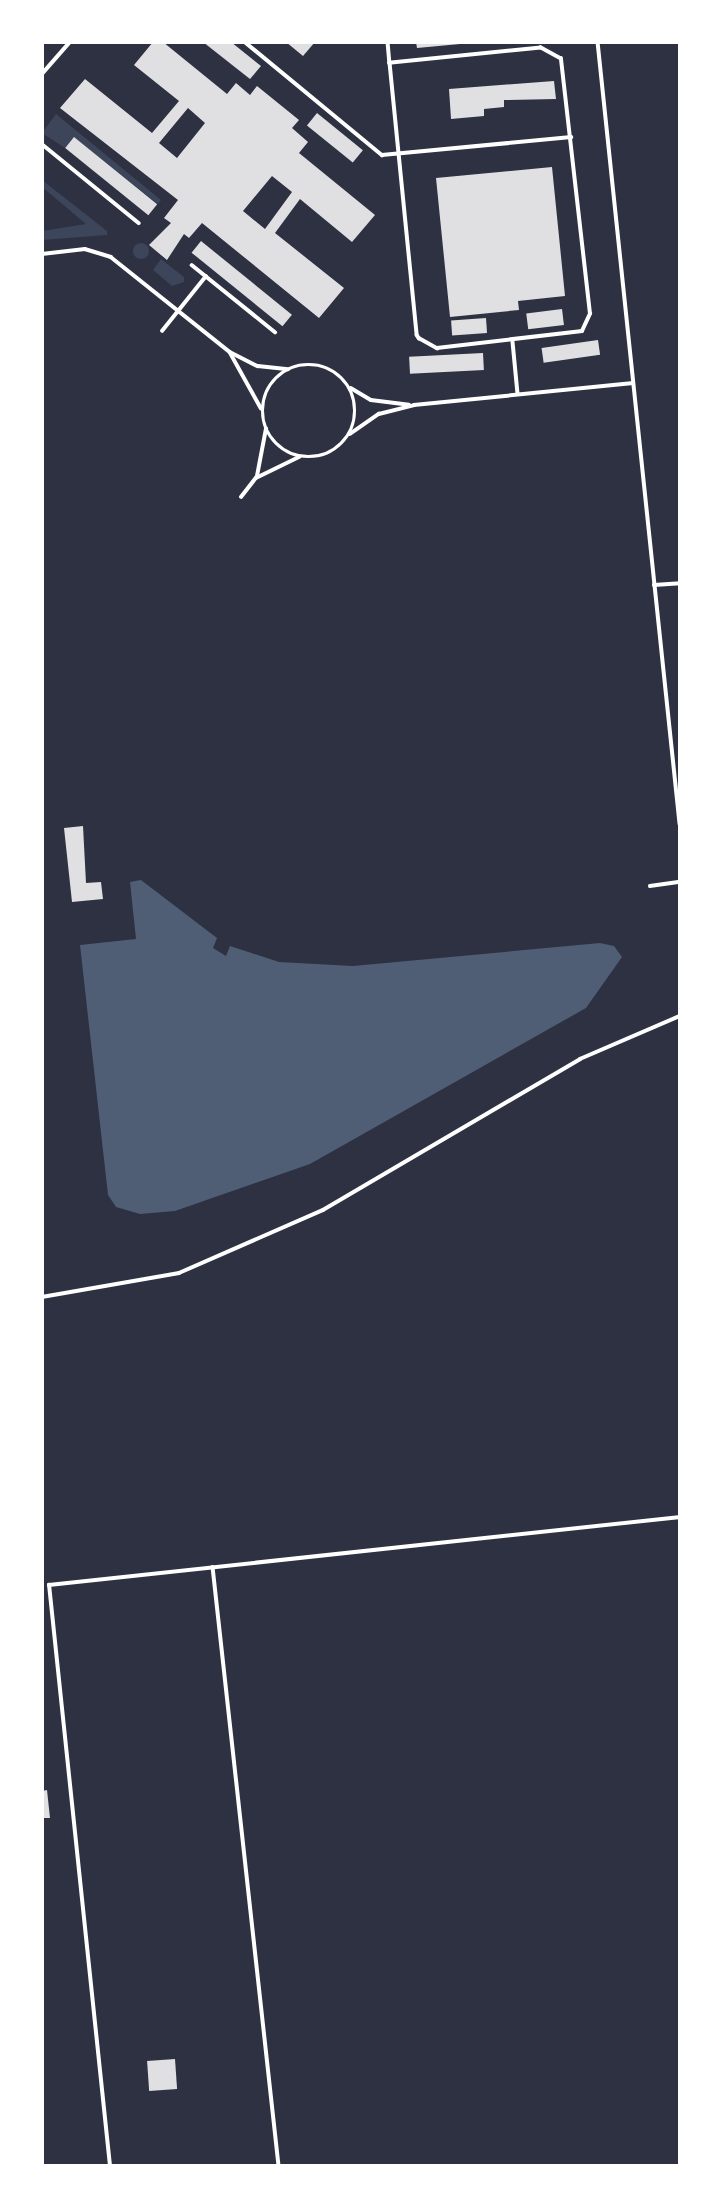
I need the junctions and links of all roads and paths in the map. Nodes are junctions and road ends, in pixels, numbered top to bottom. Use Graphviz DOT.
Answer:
graph roads {
  1 [pos="70,42"];
  2 [pos="245,42"];
  3 [pos="388,42"];
  4 [pos="598,42"];
  5 [pos="390,63"];
  6 [pos="42,74"];
  7 [pos="571,137"];
  8 [pos="42,144"];
  9 [pos="399,155"];
  10 [pos="139,223"];
  11 [pos="42,254"];
  12 [pos="192,265"];
  13 [pos="206,276"];
  14 [pos="178,311"];
  15 [pos="162,331"];
  16 [pos="275,332"];
  17 [pos="513,342"];
  18 [pos="230,352"];
  19 [pos="290,369"];
  20 [pos="634,383"];
  21 [pos="347,385"];
  22 [pos="518,394"];
  23 [pos="414,405"];
  24 [pos="262,411"];
  25 [pos="265,428"];
  26 [pos="350,434"];
  27 [pos="299,457"];
  28 [pos="256,478"];
  29 [pos="241,496"];
  30 [pos="680,583"];
  31 [pos="654,585"];
  32 [pos="680,824"];
  33 [pos="680,882"];
  34 [pos="650,886"];
  35 [pos="680,1016"];
  36 [pos="42,1297"];
  37 [pos="680,1517"];
  38 [pos="213,1567"];
  39 [pos="110,2166"];
  40 [pos="279,2166"];
  1 -- 6 [label="lane"];
  2 -- 9 [label="lane"];
  3 -- 5 [label="lane"];
  4 -- 20 [label="lane"];
  5 -- 7 [label="lane"];
  5 -- 9 [label="lane"];
  7 -- 9 [label="lane"];
  7 -- 17 [label="lane"];
  8 -- 10 [label="lane"];
  9 -- 17 [label="lane"];
  11 -- 14 [label="lane"];
  12 -- 13 [label="lane"];
  13 -- 14 [label="lane"];
  13 -- 16 [label="lane"];
  14 -- 15 [label="lane"];
  14 -- 18 [label="lane"];
  17 -- 22 [label="lane"];
  18 -- 19 [label="lane"];
  18 -- 24 [label="lane"];
  19 -- 21 [label="lane"];
  19 -- 24 [label="lane"];
  20 -- 22 [label="lane"];
  20 -- 31 [label="lane"];
  21 -- 23 [label="lane"];
  21 -- 26 [label="lane"];
  22 -- 23 [label="lane"];
  23 -- 26 [label="lane"];
  24 -- 25 [label="lane"];
  25 -- 27 [label="lane"];
  25 -- 28 [label="lane"];
  26 -- 27 [label="lane"];
  27 -- 28 [label="lane"];
  28 -- 29 [label="lane"];
  30 -- 31 [label="lane"];
  31 -- 32 [label="lane"];
  33 -- 34 [label="lane"];
  35 -- 36 [label="lane"];
  37 -- 38 [label="lane"];
  38 -- 39 [label="lane"];
  38 -- 40 [label="lane"];
}
